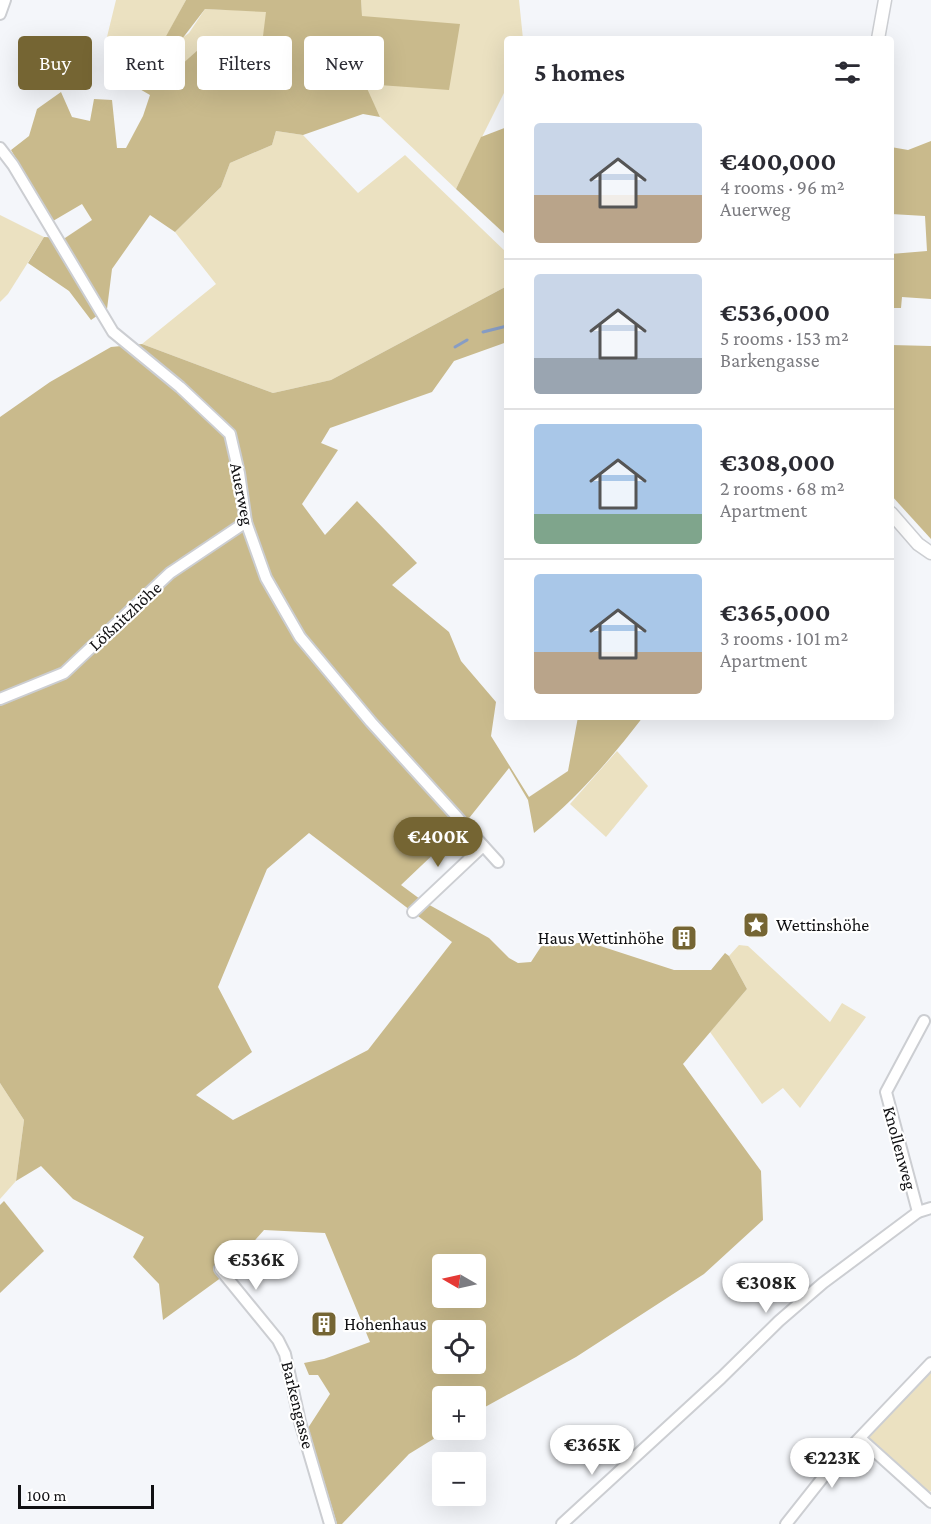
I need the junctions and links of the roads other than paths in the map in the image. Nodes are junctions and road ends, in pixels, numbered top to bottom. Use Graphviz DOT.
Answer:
graph roads {
  1 [pos="4,0"];
  2 [pos="885,0"];
  3 [pos="0,14"];
  4 [pos="879,36"];
  5 [pos="0,148"];
  6 [pos="894,516"];
  7 [pos="246,522"];
  8 [pos="931,553"];
  9 [pos="0,699"];
  10 [pos="483,846"];
  11 [pos="498,862"];
  12 [pos="413,912"];
  13 [pos="924,1021"];
  14 [pos="931,1208"];
  15 [pos="918,1212"];
  16 [pos="220,1269"];
  17 [pos="931,1364"];
  18 [pos="861,1439"];
  19 [pos="931,1502"];
  20 [pos="330,1524"];
  21 [pos="562,1524"];
  22 [pos="786,1524"];
  1 -- 3 [label="street"];
  2 -- 4 [label="street"];
  5 -- 7 [label="street, Auerweg"];
  6 -- 8 [label="street"];
  7 -- 9 [label="street, Lößnitzhöhe"];
  7 -- 10 [label="street, Auerweg"];
  10 -- 11 [label="street, Auerweg"];
  10 -- 12 [label="street"];
  13 -- 15 [label="street, Knollenweg"];
  14 -- 15 [label="street"];
  15 -- 21 [label="street"];
  16 -- 20 [label="street, Barkengasse"];
  17 -- 18 [label="street"];
  18 -- 19 [label="street"];
  18 -- 22 [label="street"];
}
